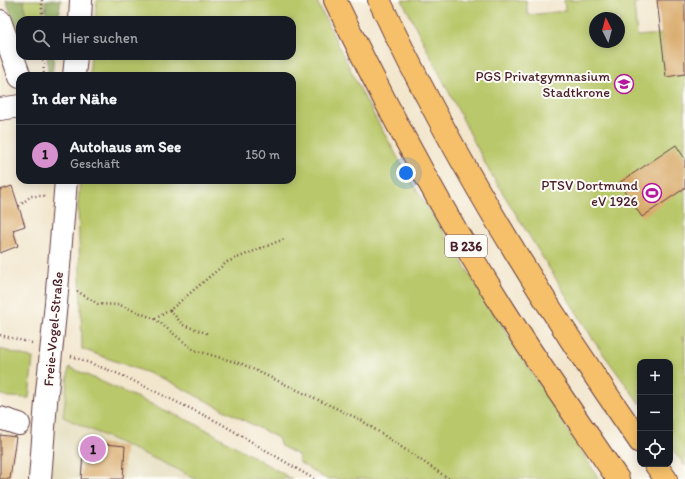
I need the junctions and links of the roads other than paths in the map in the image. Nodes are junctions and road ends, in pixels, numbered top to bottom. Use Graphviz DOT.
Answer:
graph roads {
  1 [pos="82,0"];
  2 [pos="335,0"];
  3 [pos="379,0"];
  4 [pos="80,16"];
  5 [pos="0,21"];
  6 [pos="76,60"];
  7 [pos="18,72"];
  8 [pos="74,72"];
  9 [pos="16,107"];
  10 [pos="0,109"];
  11 [pos="66,184"];
  12 [pos="637,438"];
  13 [pos="657,467"];
  14 [pos="40,479"];
  15 [pos="618,479"];
  16 [pos="666,479"];
  1 -- 4 [label="street"];
  2 -- 15 [label="highway, B 236"];
  3 -- 12 [label="highway, B 236"];
  5 -- 7 [label="street"];
  6 -- 8 [label="street"];
  9 -- 10 [label="street"];
  11 -- 14 [label="street, Freie-Vogel-Straße, bridge"];
  13 -- 16 [label="highway"];
}
